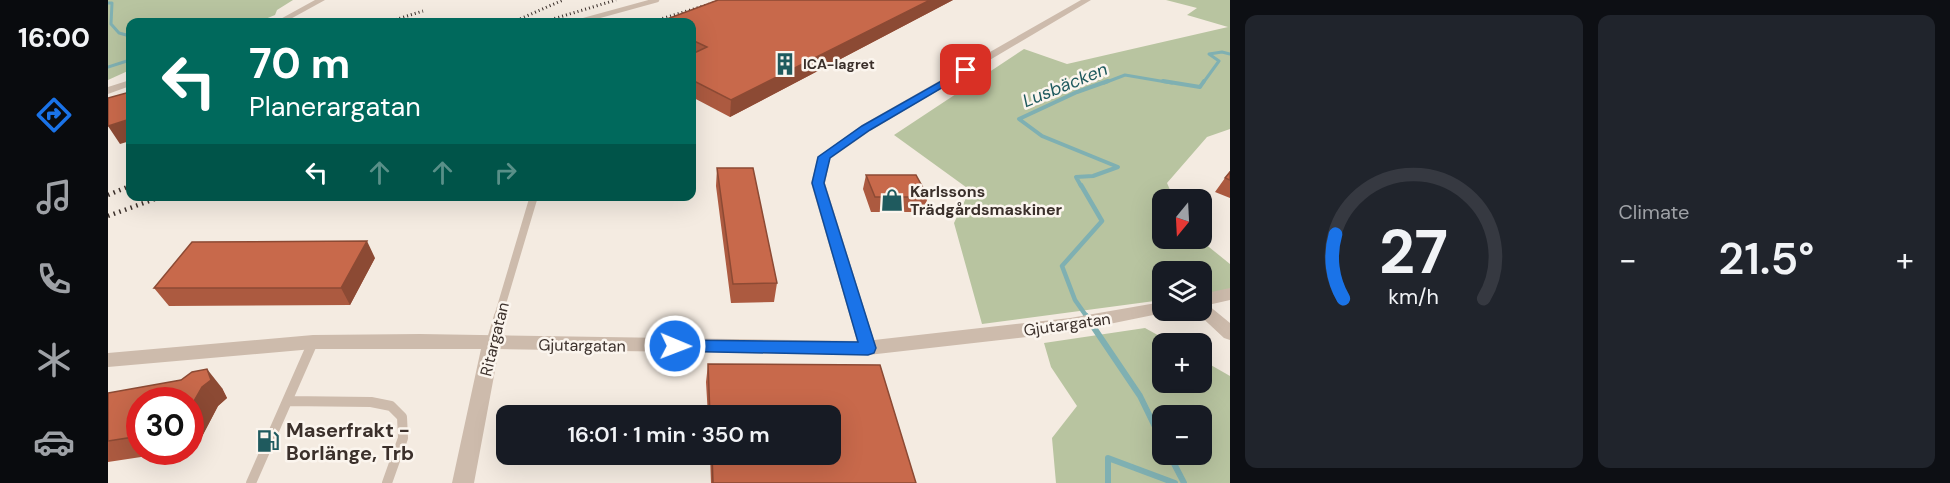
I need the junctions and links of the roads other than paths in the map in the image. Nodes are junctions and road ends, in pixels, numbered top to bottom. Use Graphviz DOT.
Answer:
graph roads {
  1 [pos="321,0"];
  2 [pos="657,0"];
  3 [pos="1087,0"];
  4 [pos="287,18"];
  5 [pos="592,18"];
  6 [pos="126,84"];
  7 [pos="108,91"];
  8 [pos="533,201"];
  9 [pos="1230,294"];
  10 [pos="1212,298"];
  11 [pos="1152,310"];
  12 [pos="1212,318"];
  13 [pos="1230,333"];
  14 [pos="313,342"];
  15 [pos="491,343"];
  16 [pos="868,348"];
  17 [pos="108,360"];
  18 [pos="287,401"];
  19 [pos="251,483"];
  20 [pos="387,483"];
  21 [pos="463,483"];
  1 -- 4 [label="street"];
  2 -- 5 [label="lane"];
  3 -- 16 [label="street"];
  6 -- 7 [label="street"];
  8 -- 15 [label="lane, Ritargatan"];
  9 -- 10 [label="street"];
  11 -- 16 [label="street, Gjutargatan"];
  12 -- 13 [label="street"];
  14 -- 15 [label="street, Gjutargatan"];
  14 -- 17 [label="street, Gjutargatan"];
  14 -- 18 [label="lane"];
  15 -- 16 [label="street, Gjutargatan"];
  15 -- 21 [label="street, Ritargatan"];
  18 -- 19 [label="lane"];
  18 -- 20 [label="lane"];
}
